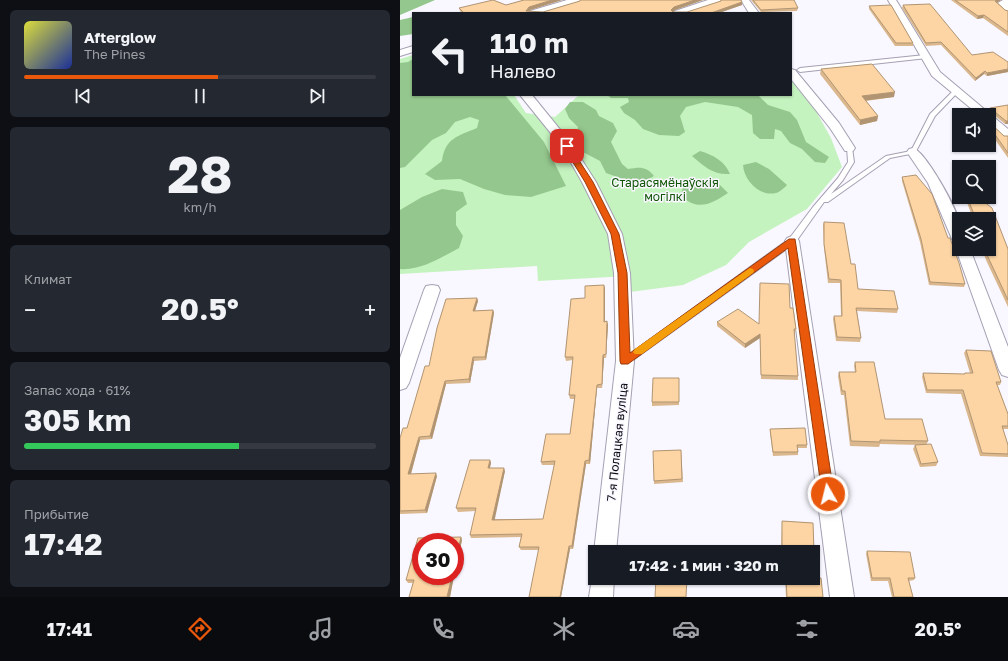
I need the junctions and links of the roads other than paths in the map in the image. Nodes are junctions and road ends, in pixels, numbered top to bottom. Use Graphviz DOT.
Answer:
graph roads {
  1 [pos="577,0"];
  2 [pos="717,0"];
  3 [pos="745,0"];
  4 [pos="892,0"];
  5 [pos="1008,1"];
  6 [pos="1008,10"];
  7 [pos="537,12"];
  8 [pos="681,12"];
  9 [pos="753,12"];
  10 [pos="412,49"];
  11 [pos="400,53"];
  12 [pos="925,57"];
  13 [pos="795,71"];
  14 [pos="956,91"];
  15 [pos="527,96"];
  16 [pos="977,108"];
  17 [pos="996,124"];
  18 [pos="1008,135"];
  19 [pos="849,148"];
  20 [pos="913,152"];
  21 [pos="816,208"];
  22 [pos="952,220"];
  23 [pos="792,241"];
  24 [pos="966,256"];
  25 [pos="432,290"];
  26 [pos="625,361"];
  27 [pos="1008,370"];
  28 [pos="400,383"];
  29 [pos="606,545"];
  30 [pos="602,585"];
  31 [pos="601,597"];
  32 [pos="842,597"];
  1 -- 7 [label="street"];
  2 -- 8 [label="street"];
  3 -- 9 [label="street"];
  4 -- 12 [label="street"];
  5 -- 6 [label="street"];
  10 -- 11 [label="street"];
  12 -- 13 [label="lane"];
  12 -- 14 [label="street"];
  13 -- 19 [label="street"];
  14 -- 16 [label="street"];
  14 -- 20 [label="lane"];
  15 -- 26 [label="street, 7-я Полацкая вуліца"];
  17 -- 18 [label="street"];
  19 -- 21 [label="lane"];
  20 -- 21 [label="lane"];
  20 -- 22 [label="street"];
  21 -- 23 [label="lane"];
  23 -- 26 [label="lane"];
  23 -- 32 [label="street"];
  24 -- 27 [label="street"];
  25 -- 28 [label="street"];
  26 -- 29 [label="street, 7-я Полацкая вуліца"];
  30 -- 31 [label="street"];
}
